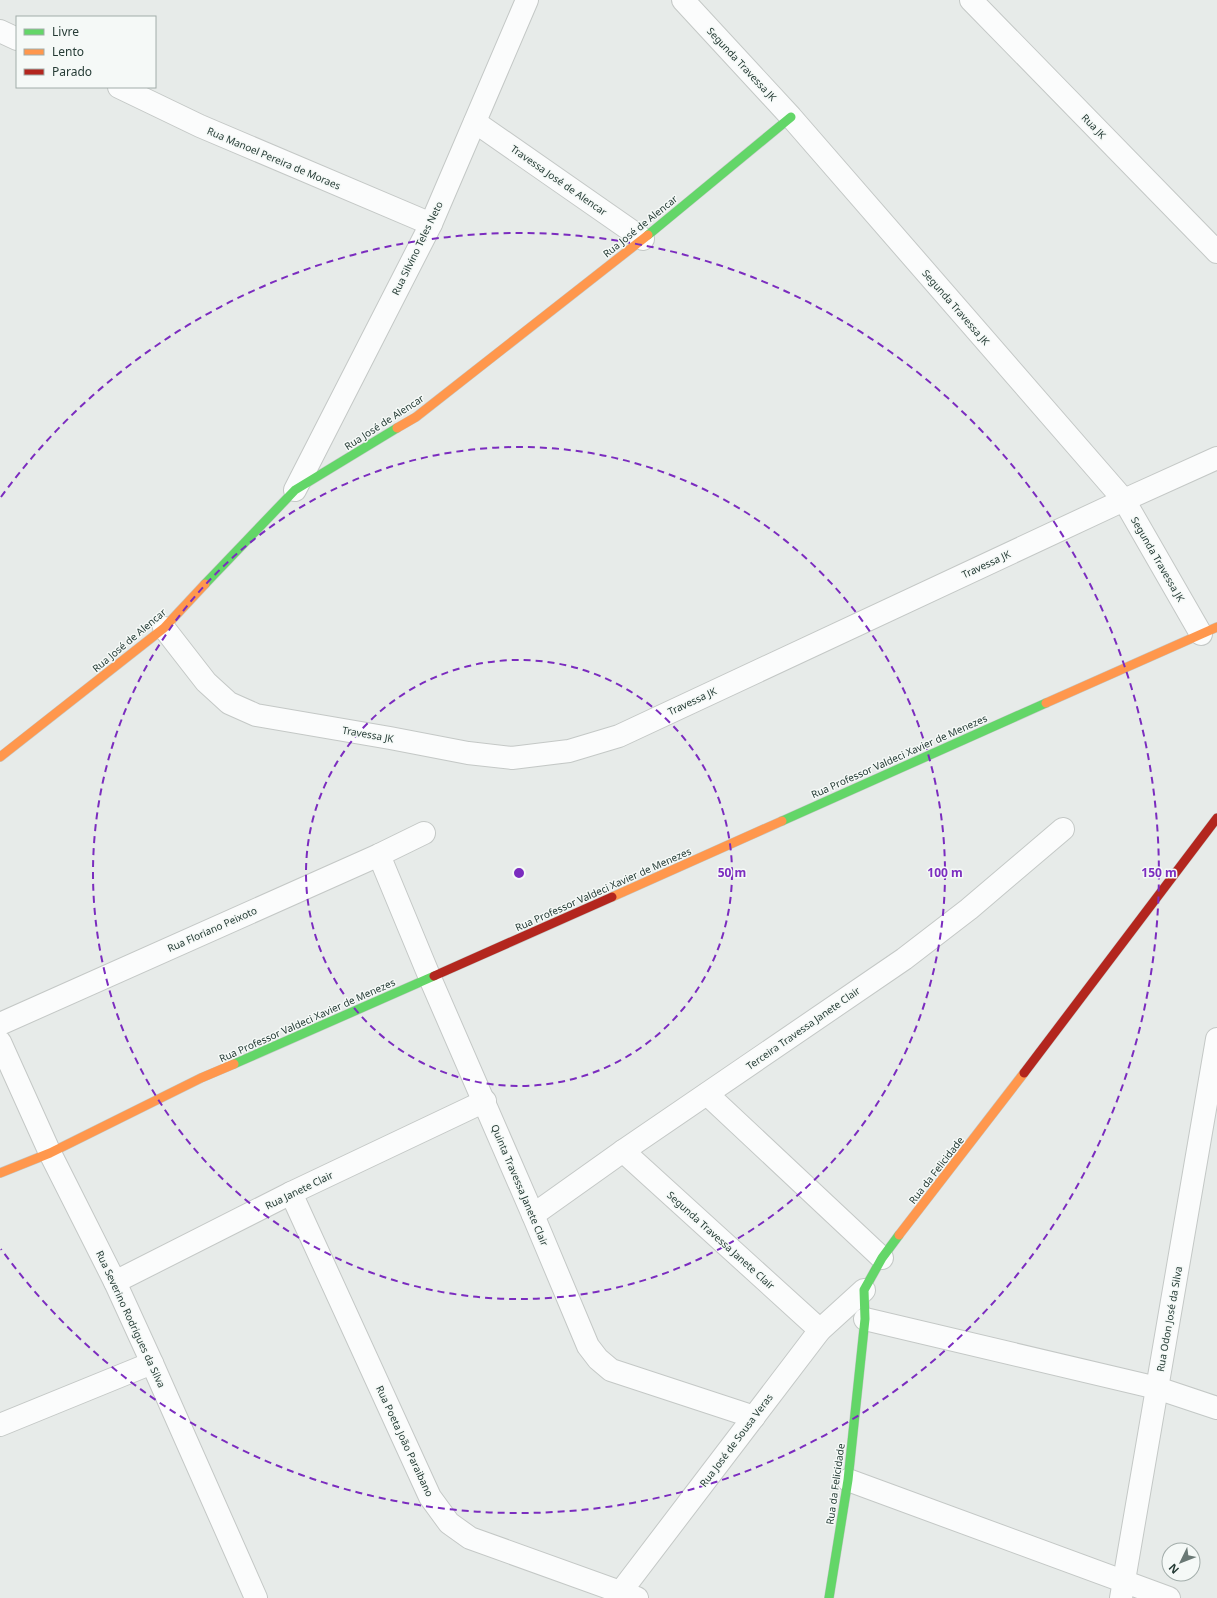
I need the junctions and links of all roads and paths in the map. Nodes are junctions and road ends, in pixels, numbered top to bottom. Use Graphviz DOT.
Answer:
graph roads {
  1 [pos="527,0"];
  2 [pos="683,0"];
  3 [pos="971,0"];
  4 [pos="0,31"];
  5 [pos="16,39"];
  6 [pos="121,88"];
  7 [pos="791,117"];
  8 [pos="475,122"];
  9 [pos="431,224"];
  10 [pos="643,238"];
  11 [pos="1217,252"];
  12 [pos="1217,458"];
  13 [pos="295,490"];
  14 [pos="1124,500"];
  15 [pos="164,628"];
  16 [pos="1209,630"];
  17 [pos="0,757"];
  18 [pos="1217,818"];
  19 [pos="1063,829"];
  20 [pos="424,833"];
  21 [pos="378,855"];
  22 [pos="430,978"];
  23 [pos="0,1024"];
  24 [pos="1217,1039"];
  25 [pos="0,1042"];
  26 [pos="707,1094"];
  27 [pos="485,1101"];
  28 [pos="623,1151"];
  29 [pos="50,1153"];
  30 [pos="0,1173"];
  31 [pos="291,1193"];
  32 [pos="533,1215"];
  33 [pos="882,1258"];
  34 [pos="115,1282"];
  35 [pos="864,1290"];
  36 [pos="865,1319"];
  37 [pos="820,1330"];
  38 [pos="152,1363"];
  39 [pos="1157,1388"];
  40 [pos="1217,1408"];
  41 [pos="754,1417"];
  42 [pos="0,1425"];
  43 [pos="848,1480"];
  44 [pos="1123,1590"];
  45 [pos="625,1596"];
  46 [pos="256,1598"];
  47 [pos="828,1598"];
  48 [pos="1170,1598"];
  1 -- 8 [label="street, Rua Silvino Teles Neto"];
  2 -- 7 [label="street, Segunda Travessa JK"];
  3 -- 11 [label="street, Rua JK"];
  4 -- 5 [label="street"];
  6 -- 9 [label="street, Rua Manoel Pereira de Moraes"];
  7 -- 10 [label="street, Rua José de Alencar"];
  7 -- 14 [label="street, Segunda Travessa JK"];
  8 -- 9 [label="street, Rua Silvino Teles Neto"];
  8 -- 10 [label="street, Travessa José de Alencar"];
  9 -- 13 [label="street, Rua Silvino Teles Neto"];
  10 -- 13 [label="street, Rua José de Alencar"];
  12 -- 14 [label="street, Travessa JK"];
  13 -- 15 [label="street, Rua José de Alencar"];
  14 -- 15 [label="street, Travessa JK"];
  14 -- 16 [label="street, Segunda Travessa JK"];
  15 -- 17 [label="street, Rua José de Alencar"];
  16 -- 22 [label="street, Rua Professor Valdeci Xavier de Menezes"];
  18 -- 33 [label="street, Rua da Felicidade"];
  19 -- 26 [label="street, Terceira Travessa Janete Clair"];
  20 -- 21 [label="street, Rua Floriano Peixoto"];
  21 -- 22 [label="street, Quinta Travessa Janete Clair"];
  21 -- 23 [label="street, Rua Floriano Peixoto"];
  22 -- 27 [label="street, Quinta Travessa Janete Clair"];
  22 -- 29 [label="street, Rua Professor Valdeci Xavier de Menezes"];
  24 -- 39 [label="street, Rua Odon José da Silva"];
  25 -- 29 [label="street, Rua Severino Rodrigues da Silva"];
  26 -- 28 [label="street, Terceira Travessa Janete Clair"];
  26 -- 33 [label="street"];
  27 -- 31 [label="street, Rua Janete Clair"];
  27 -- 32 [label="street, Quinta Travessa Janete Clair"];
  28 -- 32 [label="street, Terceira Travessa Janete Clair"];
  28 -- 37 [label="street, Segunda Travessa Janete Clair"];
  29 -- 30 [label="street, Rua Professor Valdeci Xavier de Menezes"];
  29 -- 34 [label="street, Rua Severino Rodrigues da Silva"];
  31 -- 34 [label="street, Rua Janete Clair"];
  31 -- 45 [label="street, Rua Poeta João Paraibano"];
  32 -- 41 [label="street, Quinta Travessa Janete Clair"];
  33 -- 35 [label="street, Rua da Felicidade"];
  34 -- 38 [label="street, Rua Severino Rodrigues da Silva"];
  35 -- 36 [label="street, Rua da Felicidade"];
  35 -- 37 [label="street, Rua José de Sousa Veras"];
  36 -- 39 [label="street"];
  36 -- 43 [label="street, Rua da Felicidade"];
  37 -- 41 [label="street, Rua José de Sousa Veras"];
  38 -- 42 [label="street"];
  38 -- 46 [label="street, Rua Severino Rodrigues da Silva"];
  39 -- 40 [label="street"];
  39 -- 44 [label="street, Rua Odon José da Silva"];
  41 -- 45 [label="street, Rua José de Sousa Veras"];
  43 -- 44 [label="street"];
  43 -- 47 [label="street, Rua da Felicidade"];
  44 -- 48 [label="street"];
}
